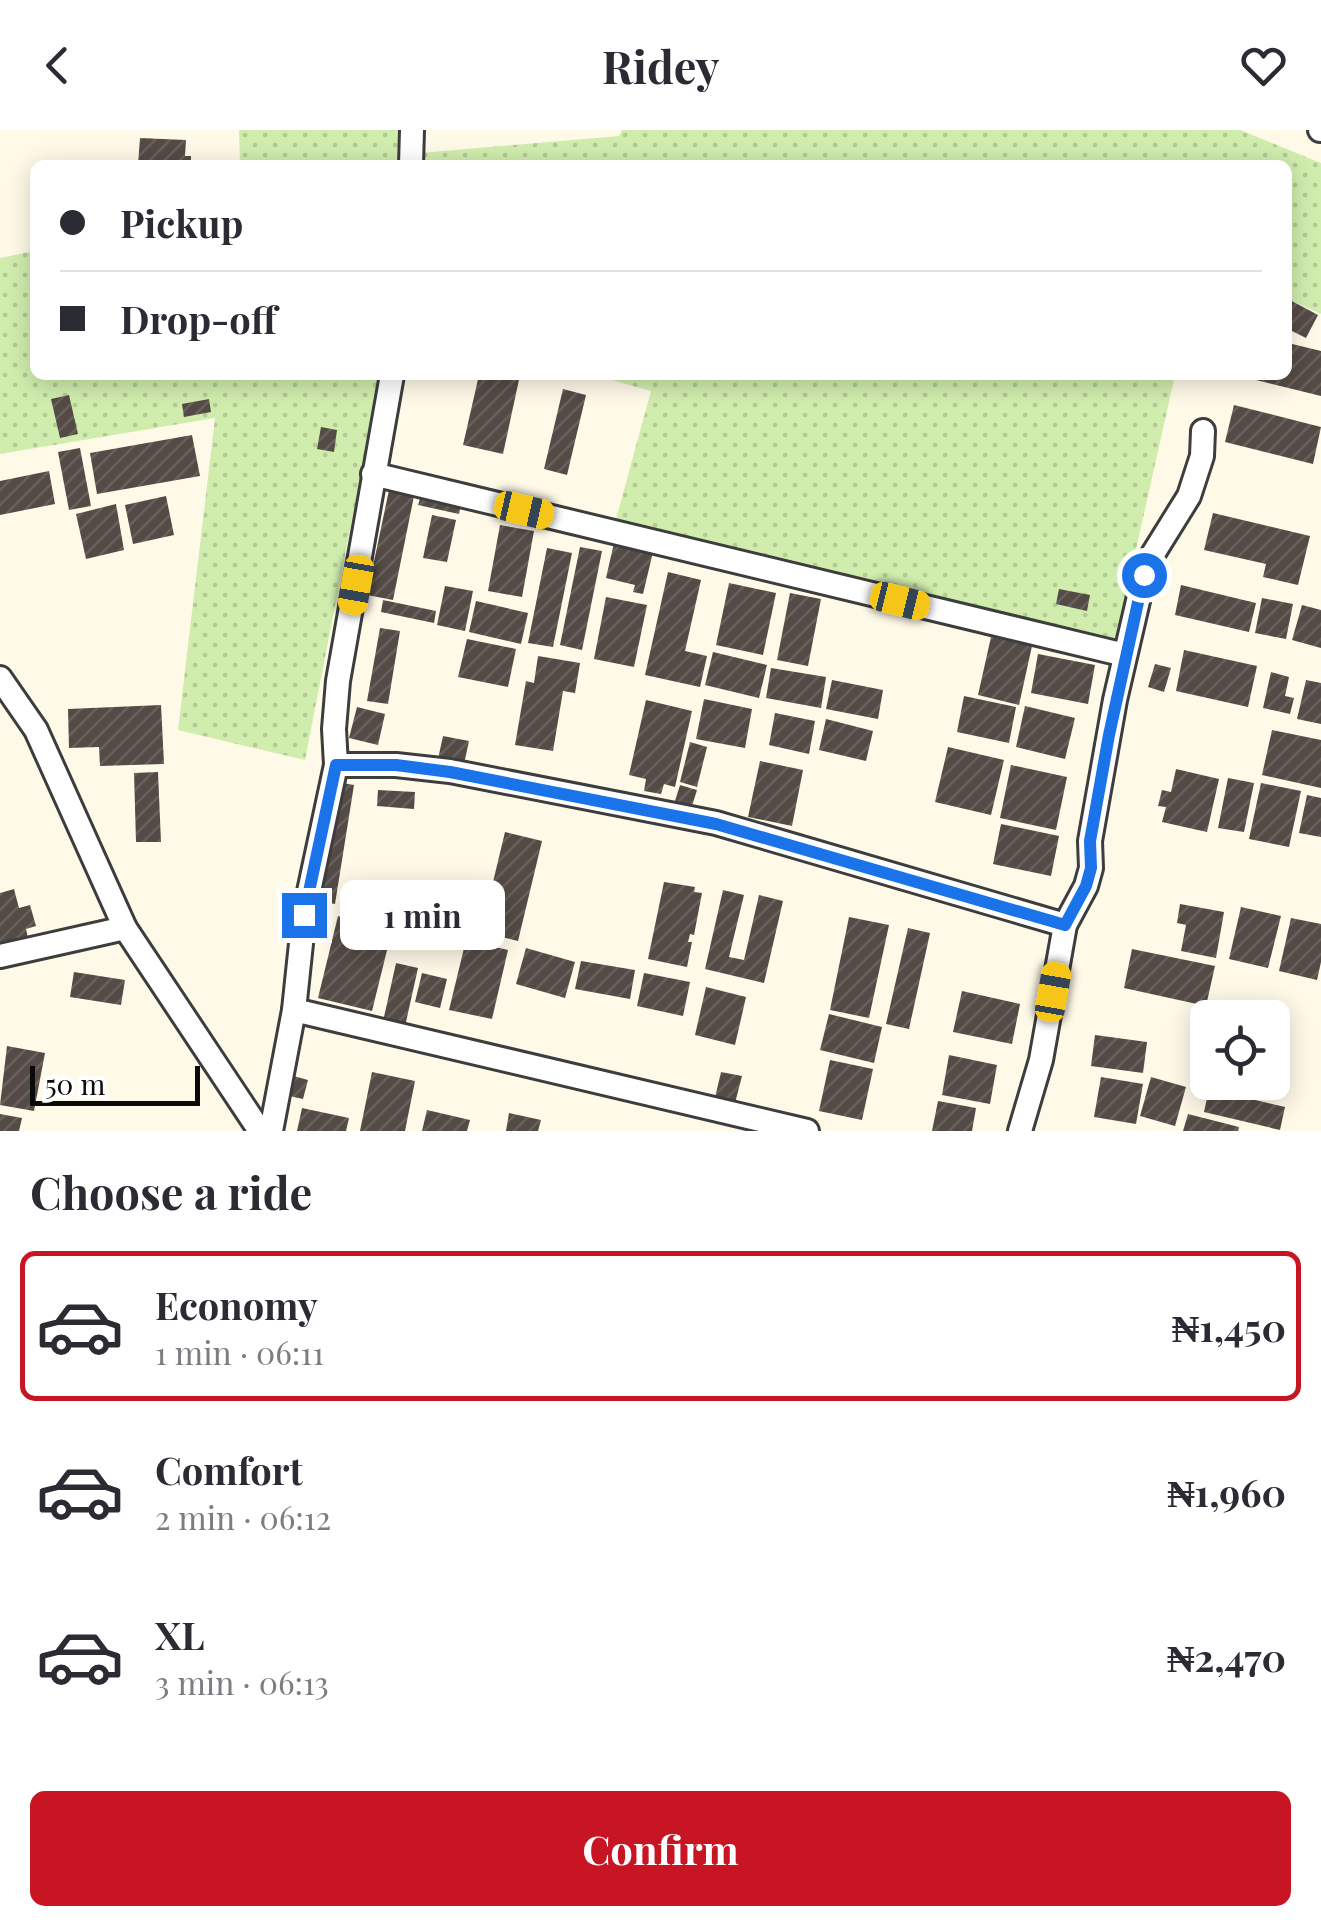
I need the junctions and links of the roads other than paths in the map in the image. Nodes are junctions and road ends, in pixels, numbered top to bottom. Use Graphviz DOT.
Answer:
graph roads {
  1 [pos="412,130"];
  2 [pos="410,160"];
  3 [pos="391,380"];
  4 [pos="1202,431"];
  5 [pos="373,474"];
  6 [pos="1126,655"];
  7 [pos="0,678"];
  8 [pos="336,765"];
  9 [pos="1065,925"];
  10 [pos="125,928"];
  11 [pos="0,956"];
  12 [pos="294,1010"];
  13 [pos="1021,1130"];
  14 [pos="260,1131"];
  15 [pos="270,1131"];
  16 [pos="808,1131"];
  1 -- 2 [label="street"];
  3 -- 5 [label="street"];
  4 -- 6 [label="street"];
  5 -- 6 [label="street"];
  5 -- 8 [label="street"];
  6 -- 9 [label="street"];
  7 -- 10 [label="street"];
  8 -- 9 [label="street"];
  8 -- 12 [label="street"];
  9 -- 13 [label="street"];
  10 -- 11 [label="street"];
  10 -- 14 [label="street"];
  12 -- 15 [label="street"];
  12 -- 16 [label="street"];
}
